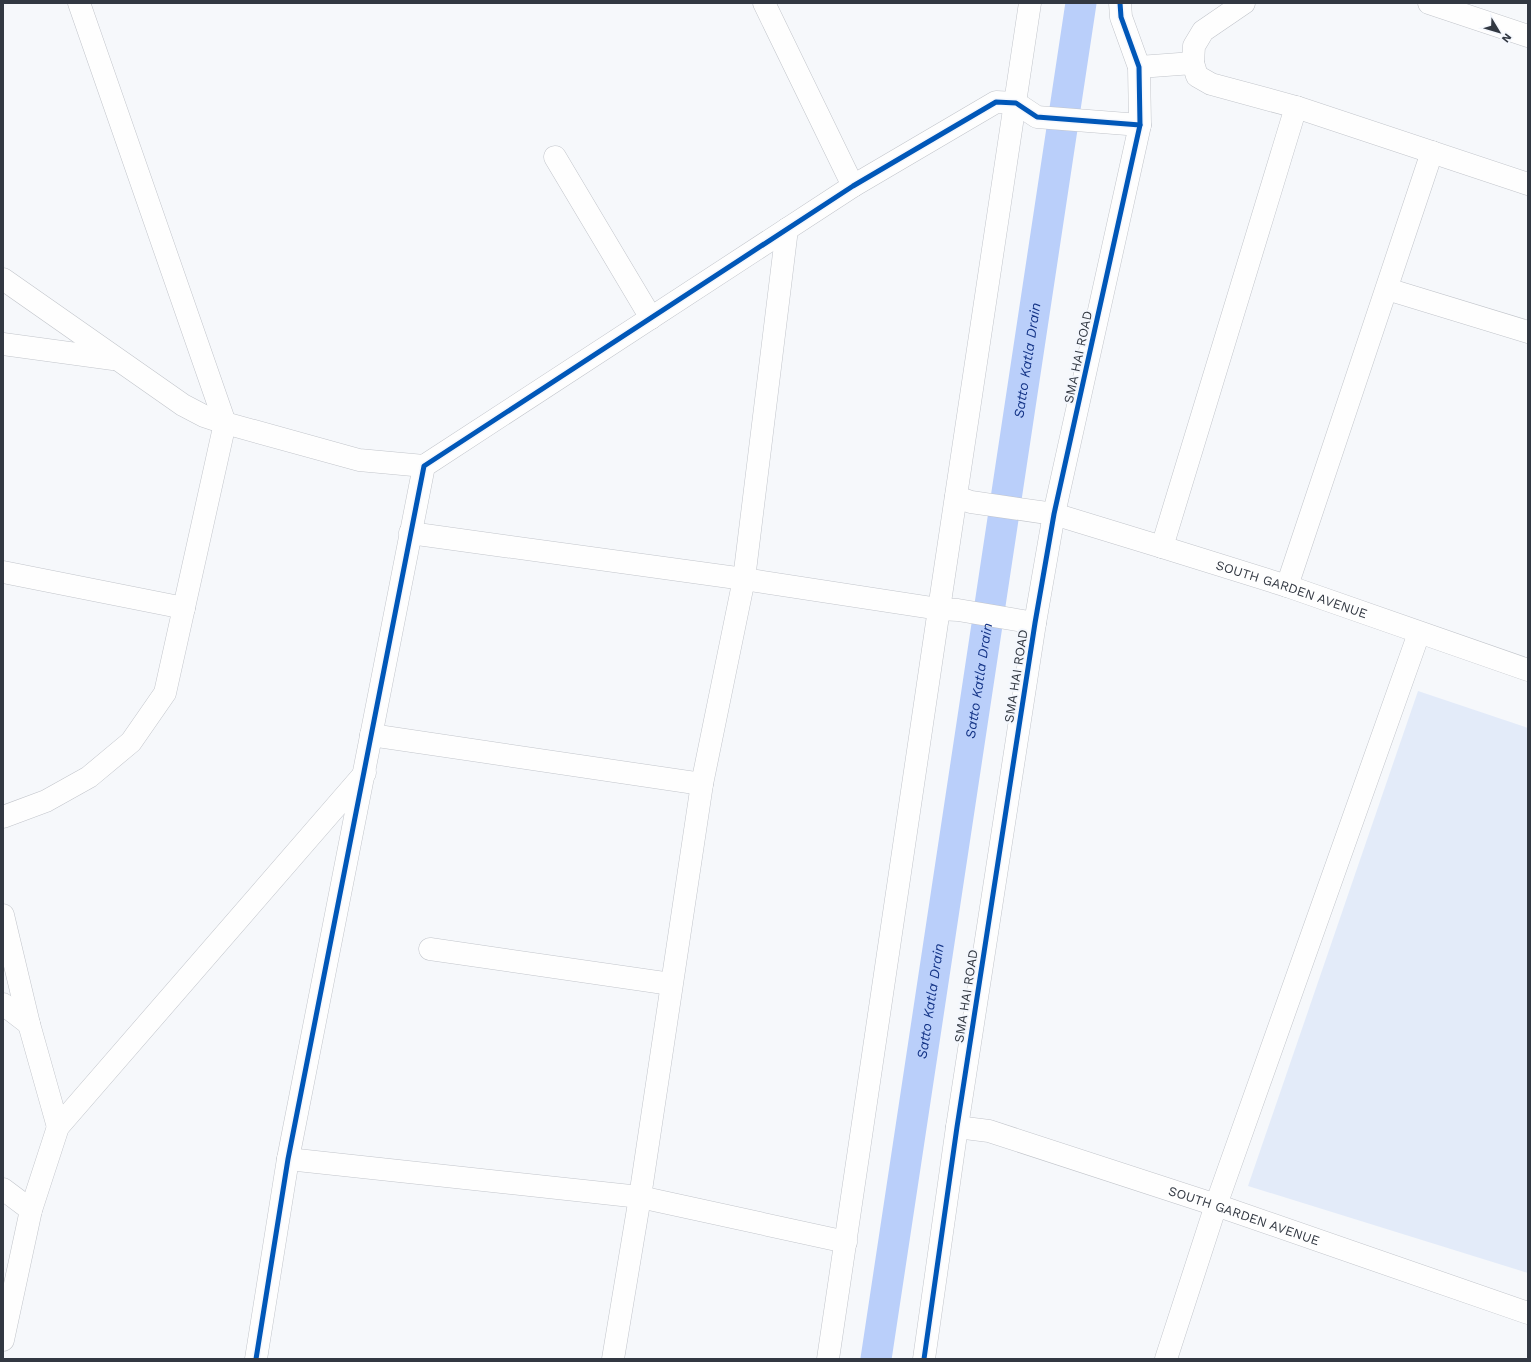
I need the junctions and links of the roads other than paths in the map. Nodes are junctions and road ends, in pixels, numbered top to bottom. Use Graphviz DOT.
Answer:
graph roads {
  1 [pos="78,3"];
  2 [pos="764,3"];
  3 [pos="1030,3"];
  4 [pos="1120,3"];
  5 [pos="1244,3"];
  6 [pos="1429,3"];
  7 [pos="1528,36"];
  8 [pos="1193,63"];
  9 [pos="1139,66"];
  10 [pos="1016,103"];
  11 [pos="1296,107"];
  12 [pos="1140,125"];
  13 [pos="1432,152"];
  14 [pos="555,157"];
  15 [pos="1528,184"];
  16 [pos="853,186"];
  17 [pos="787,230"];
  18 [pos="3,279"];
  19 [pos="1387,289"];
  20 [pos="651,318"];
  21 [pos="1528,332"];
  22 [pos="3,344"];
  23 [pos="117,359"];
  24 [pos="225,423"];
  25 [pos="424,466"];
  26 [pos="964,500"];
  27 [pos="1054,514"];
  28 [pos="410,534"];
  29 [pos="1162,547"];
  30 [pos="3,572"];
  31 [pos="744,579"];
  32 [pos="1287,586"];
  33 [pos="184,608"];
  34 [pos="948,609"];
  35 [pos="1026,622"];
  36 [pos="1419,633"];
  37 [pos="1528,670"];
  38 [pos="371,735"];
  39 [pos="365,772"];
  40 [pos="702,784"];
  41 [pos="3,817"];
  42 [pos="3,915"];
  43 [pos="430,949"];
  44 [pos="671,984"];
  45 [pos="3,1004"];
  46 [pos="30,1024"];
  47 [pos="58,1127"];
  48 [pos="957,1127"];
  49 [pos="288,1159"];
  50 [pos="3,1189"];
  51 [pos="640,1197"];
  52 [pos="1216,1205"];
  53 [pos="31,1210"];
  54 [pos="846,1242"];
  55 [pos="1528,1313"];
  56 [pos="3,1340"];
  57 [pos="256,1359"];
  58 [pos="613,1359"];
  59 [pos="828,1359"];
  60 [pos="924,1359"];
  61 [pos="1166,1359"];
  1 -- 24 [label="street"];
  2 -- 16 [label="street"];
  3 -- 10 [label="street"];
  4 -- 9 [label="street, SMA HAI ROAD"];
  5 -- 8 [label="street"];
  6 -- 7 [label="street"];
  8 -- 9 [label="street"];
  8 -- 11 [label="street"];
  9 -- 12 [label="street, SMA HAI ROAD"];
  10 -- 12 [label="street"];
  10 -- 16 [label="street"];
  10 -- 26 [label="street"];
  11 -- 13 [label="street"];
  11 -- 29 [label="street"];
  12 -- 27 [label="street, SMA HAI ROAD"];
  13 -- 15 [label="street"];
  13 -- 19 [label="street"];
  14 -- 20 [label="street"];
  16 -- 17 [label="street"];
  17 -- 20 [label="street"];
  17 -- 31 [label="street"];
  18 -- 23 [label="street"];
  19 -- 21 [label="street"];
  19 -- 32 [label="street"];
  20 -- 25 [label="street"];
  22 -- 23 [label="street"];
  23 -- 24 [label="street"];
  24 -- 25 [label="street"];
  24 -- 33 [label="street"];
  25 -- 28 [label="street"];
  26 -- 27 [label="street, SOUTH GARDEN AVENUE"];
  26 -- 34 [label="street"];
  27 -- 29 [label="street, SOUTH GARDEN AVENUE"];
  27 -- 35 [label="street, SMA HAI ROAD"];
  28 -- 31 [label="street"];
  28 -- 38 [label="street"];
  29 -- 32 [label="street, SOUTH GARDEN AVENUE"];
  30 -- 33 [label="street"];
  31 -- 34 [label="street"];
  31 -- 40 [label="street"];
  32 -- 36 [label="street, SOUTH GARDEN AVENUE"];
  33 -- 41 [label="street"];
  34 -- 35 [label="street"];
  34 -- 54 [label="street"];
  35 -- 48 [label="street, SMA HAI ROAD"];
  36 -- 37 [label="street, SOUTH GARDEN AVENUE"];
  36 -- 52 [label="street"];
  38 -- 39 [label="street"];
  38 -- 40 [label="street"];
  39 -- 47 [label="street"];
  39 -- 49 [label="street"];
  40 -- 44 [label="street"];
  42 -- 46 [label="street"];
  43 -- 44 [label="street"];
  44 -- 51 [label="street"];
  45 -- 46 [label="street"];
  46 -- 47 [label="street"];
  47 -- 53 [label="street"];
  48 -- 52 [label="street, SOUTH GARDEN AVENUE"];
  48 -- 60 [label="street, SMA HAI ROAD"];
  49 -- 51 [label="street"];
  49 -- 57 [label="street"];
  50 -- 53 [label="street"];
  51 -- 54 [label="street"];
  51 -- 58 [label="street"];
  52 -- 55 [label="street, SOUTH GARDEN AVENUE"];
  52 -- 61 [label="street"];
  53 -- 56 [label="street"];
  54 -- 59 [label="street"];
}
